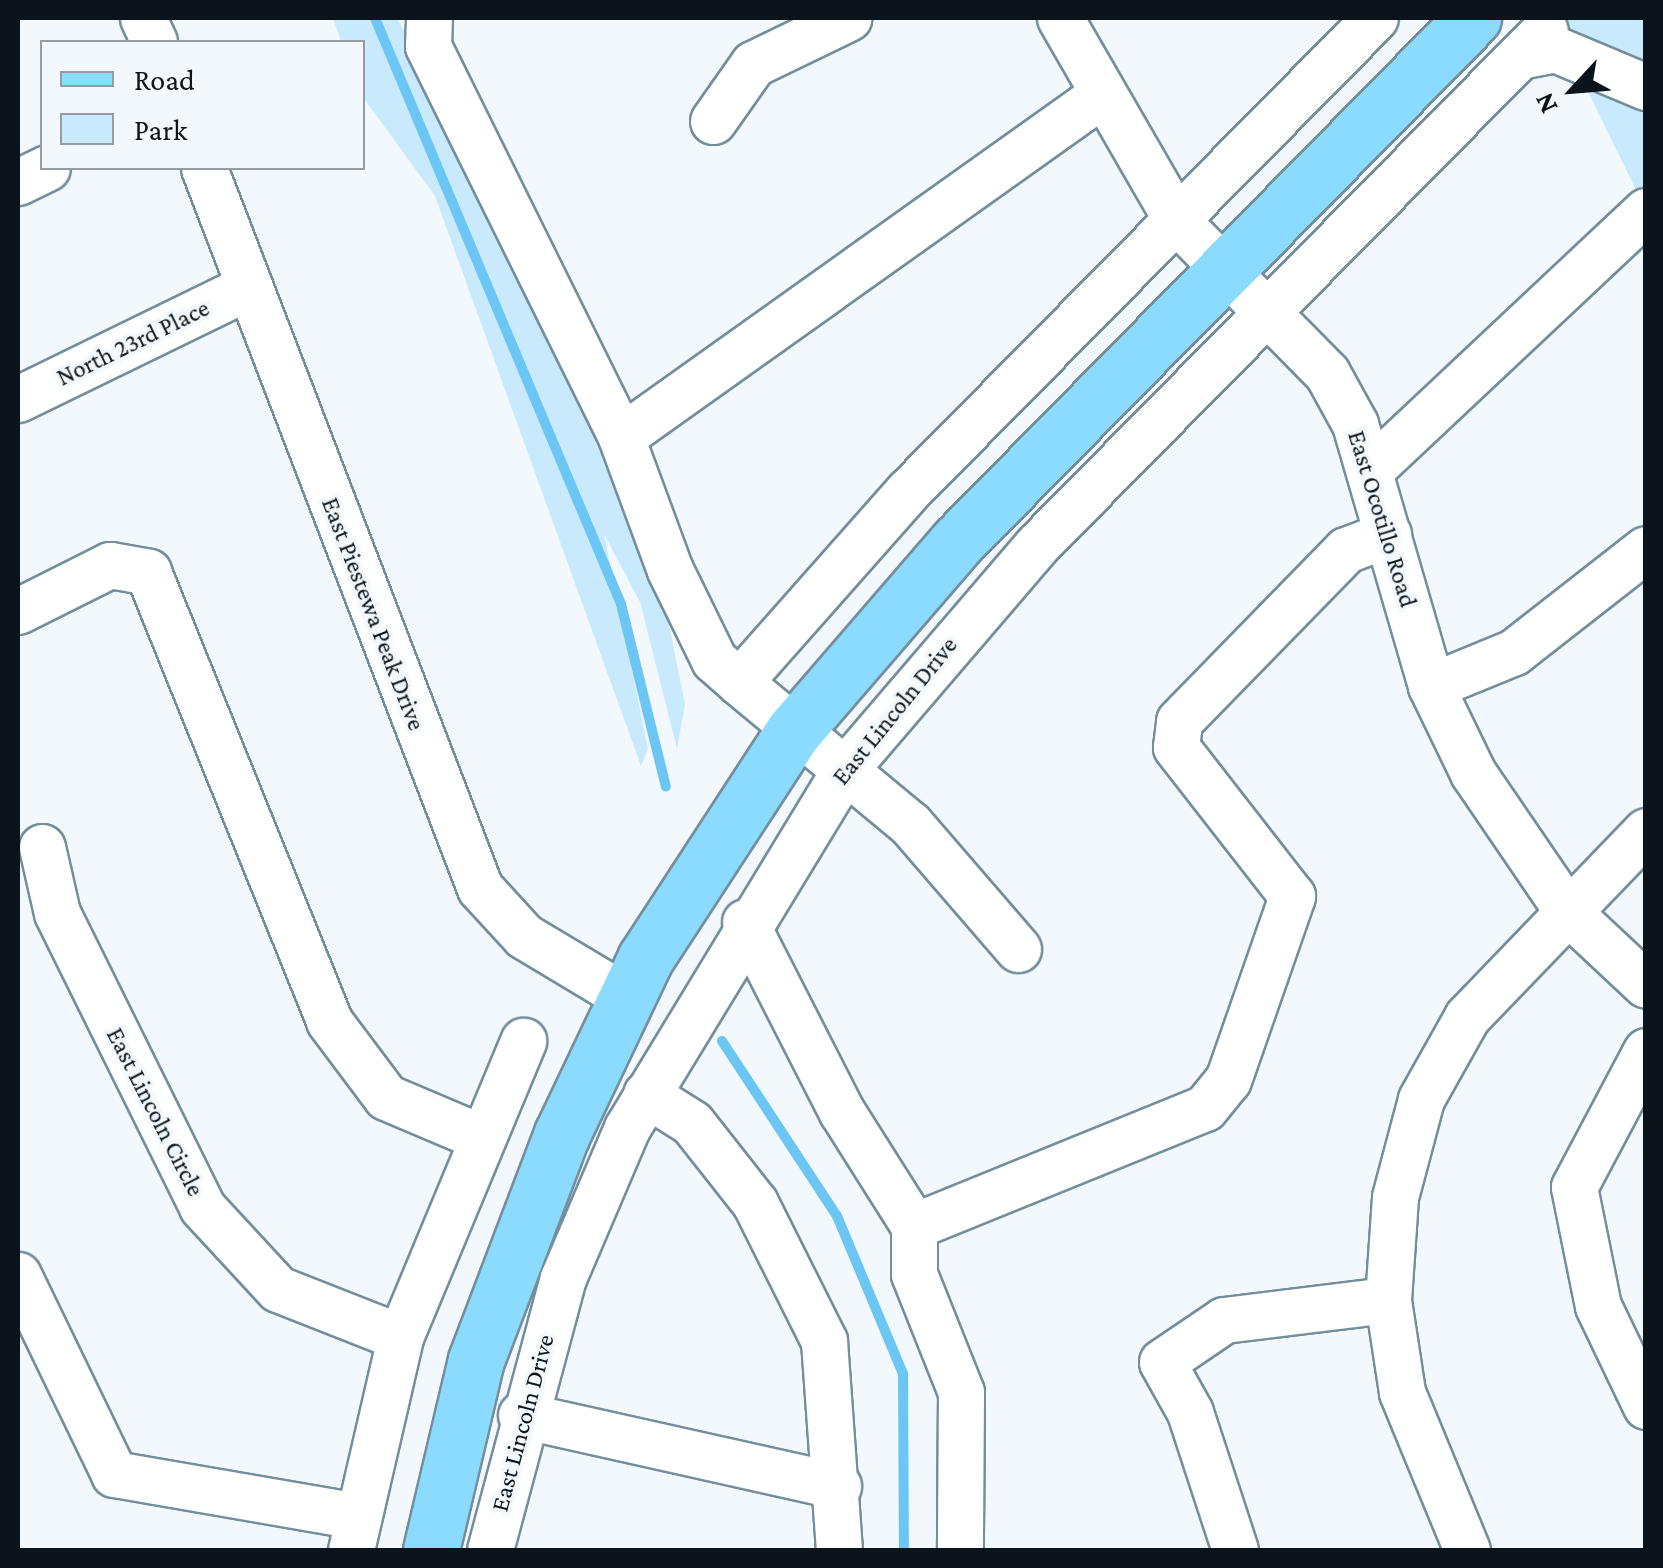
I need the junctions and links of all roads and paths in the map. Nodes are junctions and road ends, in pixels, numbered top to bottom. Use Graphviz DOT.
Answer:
graph roads {
  1 [pos="429,18"];
  2 [pos="848,18"];
  3 [pos="1060,18"];
  4 [pos="1375,18"];
  5 [pos="1473,18"];
  6 [pos="1328,35"];
  7 [pos="1646,87"];
  8 [pos="1100,95"];
  9 [pos="713,121"];
  10 [pos="43,170"];
  11 [pos="205,170"];
  12 [pos="18,182"];
  13 [pos="1646,212"];
  14 [pos="1177,221"];
  15 [pos="1228,270"];
  16 [pos="248,287"];
  17 [pos="1270,312"];
  18 [pos="18,399"];
  19 [pos="620,436"];
  20 [pos="1370,471"];
  21 [pos="1388,534"];
  22 [pos="1646,549"];
  23 [pos="18,611"];
  24 [pos="738,682"];
  25 [pos="1432,686"];
  26 [pos="793,732"];
  27 [pos="846,768"];
  28 [pos="1646,830"];
  29 [pos="42,847"];
  30 [pos="1568,911"];
  31 [pos="745,922"];
  32 [pos="1018,948"];
  33 [pos="1646,985"];
  34 [pos="626,997"];
  35 [pos="523,1041"];
  36 [pos="1646,1051"];
  37 [pos="646,1094"];
  38 [pos="478,1136"];
  39 [pos="914,1226"];
  40 [pos="18,1275"];
  41 [pos="1388,1300"];
  42 [pos="400,1338"];
  43 [pos="1646,1406"];
  44 [pos="521,1415"];
  45 [pos="838,1486"];
  46 [pos="354,1534"];
  47 [pos="431,1550"];
  48 [pos="490,1550"];
  49 [pos="839,1550"];
  50 [pos="960,1550"];
  51 [pos="1235,1550"];
  52 [pos="1467,1550"];
  1 -- 19 [label="street"];
  2 -- 9 [label="street"];
  3 -- 8 [label="street, East Ocotillo Road"];
  4 -- 6 [label="street"];
  5 -- 15 [label="main road"];
  6 -- 14 [label="street"];
  7 -- 17 [label="street, East Lincoln Drive"];
  8 -- 14 [label="street, East Ocotillo Road"];
  8 -- 19 [label="street"];
  10 -- 12 [label="street"];
  11 -- 16 [label="street, East Piestewa Peak Drive"];
  13 -- 20 [label="street"];
  14 -- 15 [label="street, East Ocotillo Road"];
  14 -- 24 [label="street"];
  15 -- 17 [label="street, East Ocotillo Road"];
  15 -- 26 [label="main road"];
  16 -- 18 [label="street, North 23rd Place"];
  16 -- 34 [label="street, East Piestewa Peak Drive"];
  17 -- 20 [label="street, East Ocotillo Road"];
  17 -- 27 [label="street, East Lincoln Drive"];
  19 -- 24 [label="street"];
  20 -- 21 [label="street, East Ocotillo Road"];
  21 -- 25 [label="street, East Ocotillo Road"];
  21 -- 39 [label="street"];
  22 -- 25 [label="street"];
  23 -- 38 [label="street"];
  24 -- 26 [label="street"];
  25 -- 30 [label="street, East Ocotillo Road"];
  26 -- 27 [label="street"];
  26 -- 34 [label="main road"];
  27 -- 31 [label="street, East Lincoln Drive"];
  27 -- 32 [label="street"];
  28 -- 30 [label="street"];
  29 -- 42 [label="street, East Lincoln Circle"];
  30 -- 33 [label="street, East Ocotillo Road"];
  30 -- 41 [label="street"];
  31 -- 37 [label="street, East Lincoln Drive"];
  31 -- 39 [label="street"];
  34 -- 47 [label="main road"];
  35 -- 38 [label="street"];
  36 -- 43 [label="street"];
  37 -- 44 [label="street, East Lincoln Drive"];
  37 -- 45 [label="street"];
  38 -- 42 [label="street"];
  39 -- 50 [label="street"];
  40 -- 46 [label="street"];
  41 -- 51 [label="street"];
  41 -- 52 [label="street"];
  42 -- 46 [label="street"];
  44 -- 45 [label="street"];
  44 -- 48 [label="street, East Lincoln Drive"];
  45 -- 49 [label="street"];
}
